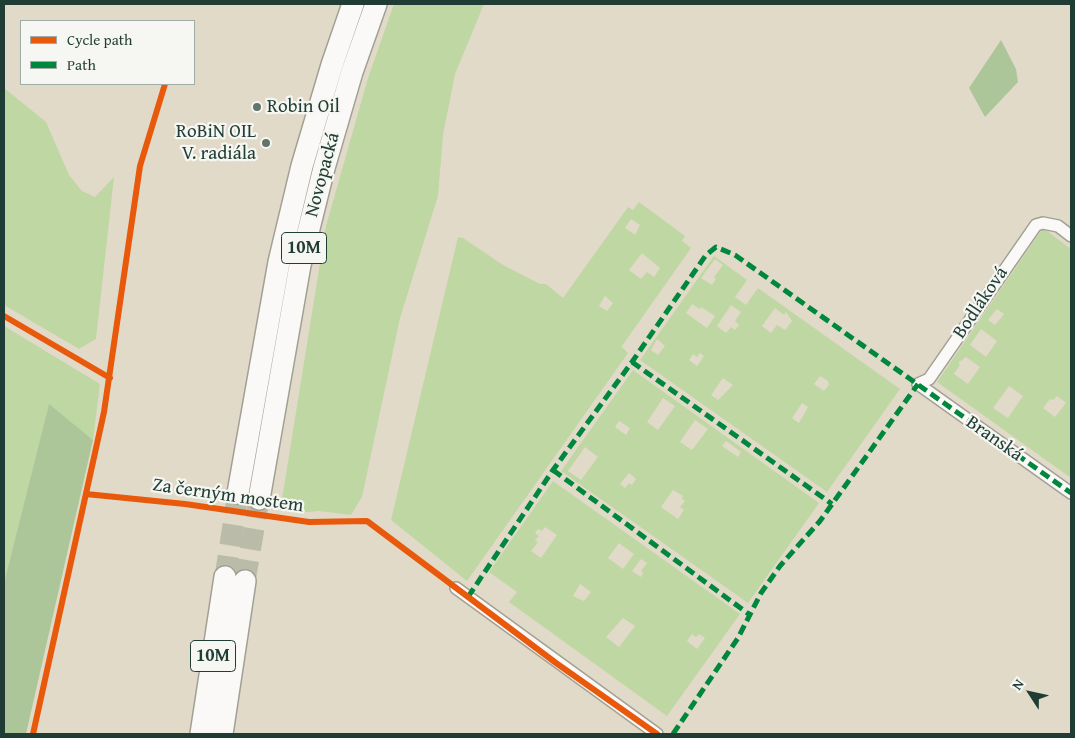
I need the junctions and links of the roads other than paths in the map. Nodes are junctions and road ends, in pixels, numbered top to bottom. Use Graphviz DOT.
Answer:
graph roads {
  1 [pos="353,4"];
  2 [pos="376,4"];
  3 [pos="1071,236"];
  4 [pos="918,384"];
  5 [pos="238,493"];
  6 [pos="1071,494"];
  7 [pos="259,499"];
  8 [pos="456,588"];
  9 [pos="201,734"];
  10 [pos="222,734"];
  11 [pos="657,734"];
  1 -- 5 [label="highway, Novopacká / 10M"];
  2 -- 7 [label="highway, Novopacká / 10M"];
  3 -- 4 [label="street, Bodláková"];
  4 -- 6 [label="street, Branská"];
  8 -- 11 [label="street"];
  9 -- 10 [label="highway, 10M"];
}
